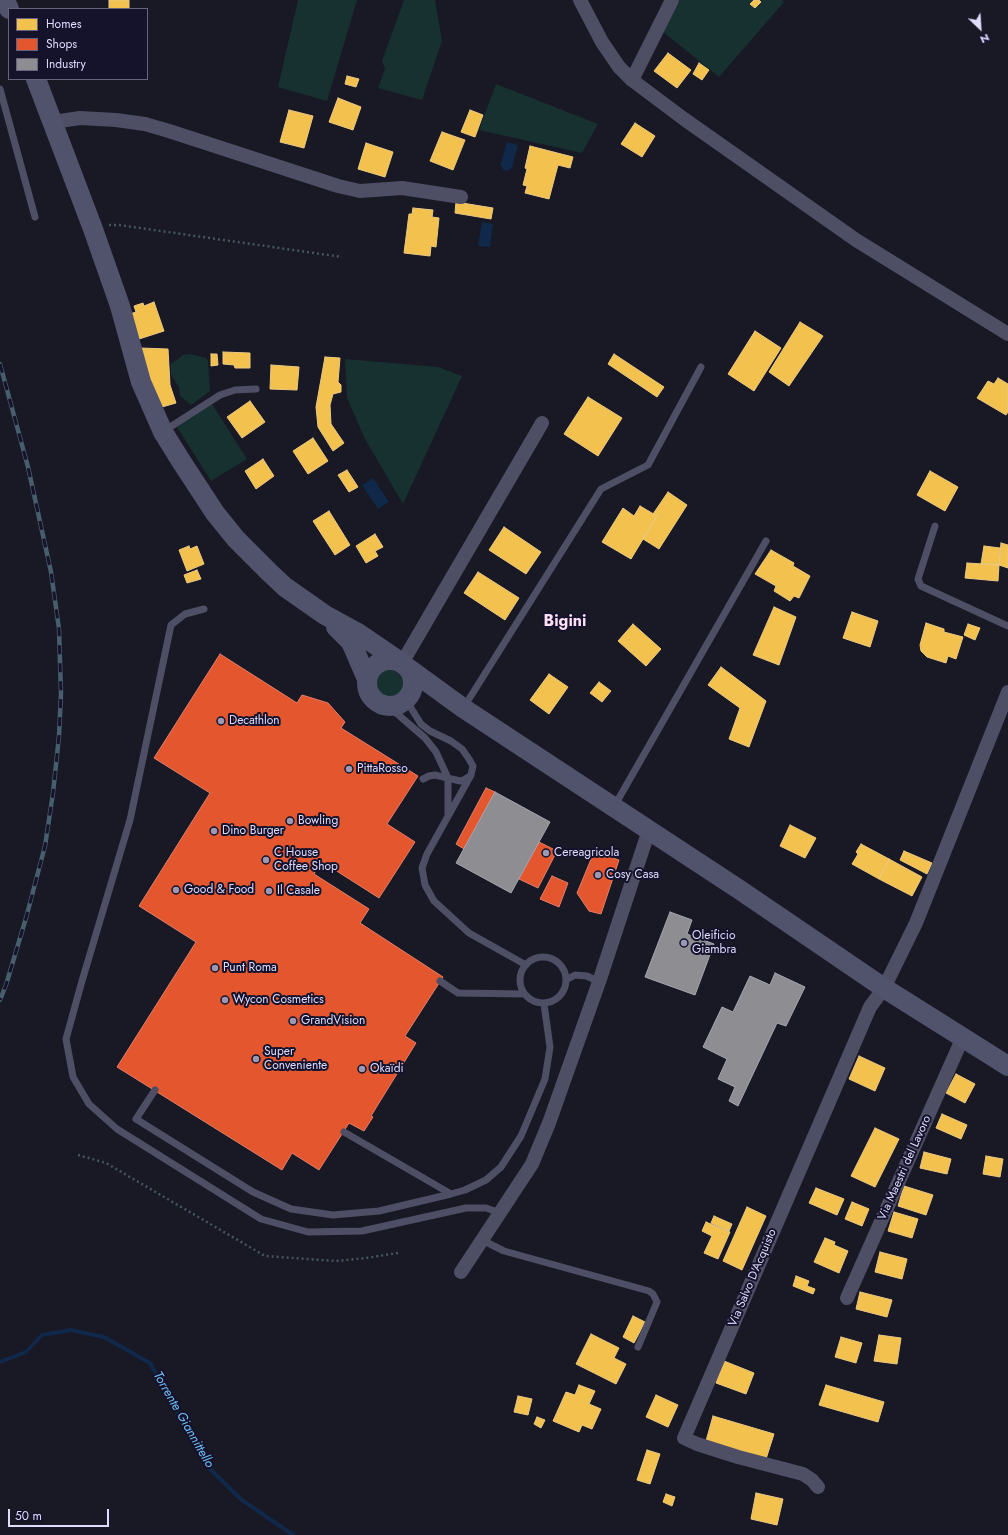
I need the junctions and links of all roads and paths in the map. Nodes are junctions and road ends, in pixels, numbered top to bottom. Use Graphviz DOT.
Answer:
graph roads {
  1 [pos="580,0"];
  2 [pos="672,0"];
  3 [pos="36,80"];
  4 [pos="632,80"];
  5 [pos="0,89"];
  6 [pos="53,122"];
  7 [pos="461,197"];
  8 [pos="35,217"];
  9 [pos="93,229"];
  10 [pos="342,257"];
  11 [pos="1008,334"];
  12 [pos="701,367"];
  13 [pos="256,389"];
  14 [pos="542,423"];
  15 [pos="163,432"];
  16 [pos="935,526"];
  17 [pos="766,541"];
  18 [pos="204,609"];
  19 [pos="325,615"];
  20 [pos="1008,626"];
  21 [pos="403,664"];
  22 [pos="367,679"];
  23 [pos="1008,692"];
  24 [pos="407,699"];
  25 [pos="387,705"];
  26 [pos="463,708"];
  27 [pos="471,775"];
  28 [pos="448,778"];
  29 [pos="423,779"];
  30 [pos="614,807"];
  31 [pos="448,816"];
  32 [pos="649,830"];
  33 [pos="526,965"];
  34 [pos="566,980"];
  35 [pos="440,982"];
  36 [pos="599,982"];
  37 [pos="884,988"];
  38 [pos="524,994"];
  39 [pos="544,1004"];
  40 [pos="963,1038"];
  41 [pos="1008,1066"];
  42 [pos="155,1090"];
  43 [pos="344,1132"];
  44 [pos="78,1155"];
  45 [pos="451,1194"];
  46 [pos="500,1213"];
  47 [pos="482,1240"];
  48 [pos="398,1253"];
  49 [pos="461,1272"];
  50 [pos="847,1298"];
  51 [pos="638,1347"];
  52 [pos="818,1487"];
  1 -- 4 [label="street"];
  2 -- 4 [label="street"];
  3 -- 6 [label="main road"];
  4 -- 11 [label="street"];
  5 -- 8 [label="lane"];
  6 -- 7 [label="street"];
  6 -- 9 [label="main road"];
  9 -- 10 [label="path"];
  9 -- 15 [label="main road"];
  12 -- 26 [label="lane"];
  13 -- 15 [label="lane"];
  14 -- 21 [label="street"];
  15 -- 19 [label="main road"];
  16 -- 20 [label="lane"];
  17 -- 30 [label="lane"];
  18 -- 46 [label="lane"];
  19 -- 21 [label="main road"];
  19 -- 22 [label="main road"];
  21 -- 22 [label="main road"];
  21 -- 24 [label="main road"];
  21 -- 26 [label="main road"];
  22 -- 25 [label="main road"];
  23 -- 37 [label="street"];
  24 -- 25 [label="main road"];
  24 -- 26 [label="main road"];
  24 -- 27 [label="lane"];
  25 -- 28 [label="lane"];
  26 -- 30 [label="main road"];
  27 -- 28 [label="lane"];
  27 -- 31 [label="lane"];
  28 -- 29 [label="lane"];
  28 -- 31 [label="lane"];
  30 -- 32 [label="main road"];
  31 -- 33 [label="lane"];
  32 -- 36 [label="street"];
  32 -- 37 [label="main road"];
  33 -- 34 [label="lane"];
  33 -- 38 [label="lane"];
  34 -- 36 [label="lane"];
  34 -- 39 [label="lane"];
  35 -- 38 [label="lane"];
  36 -- 46 [label="street"];
  37 -- 40 [label="main road"];
  37 -- 52 [label="street, Via Salvo D'Acquisto"];
  38 -- 39 [label="lane"];
  39 -- 45 [label="lane"];
  40 -- 41 [label="main road"];
  40 -- 50 [label="street, Via Maestri del Lavoro"];
  42 -- 45 [label="lane"];
  43 -- 45 [label="lane"];
  44 -- 48 [label="path"];
  46 -- 47 [label="street"];
  47 -- 49 [label="street"];
  47 -- 51 [label="lane"];
}
